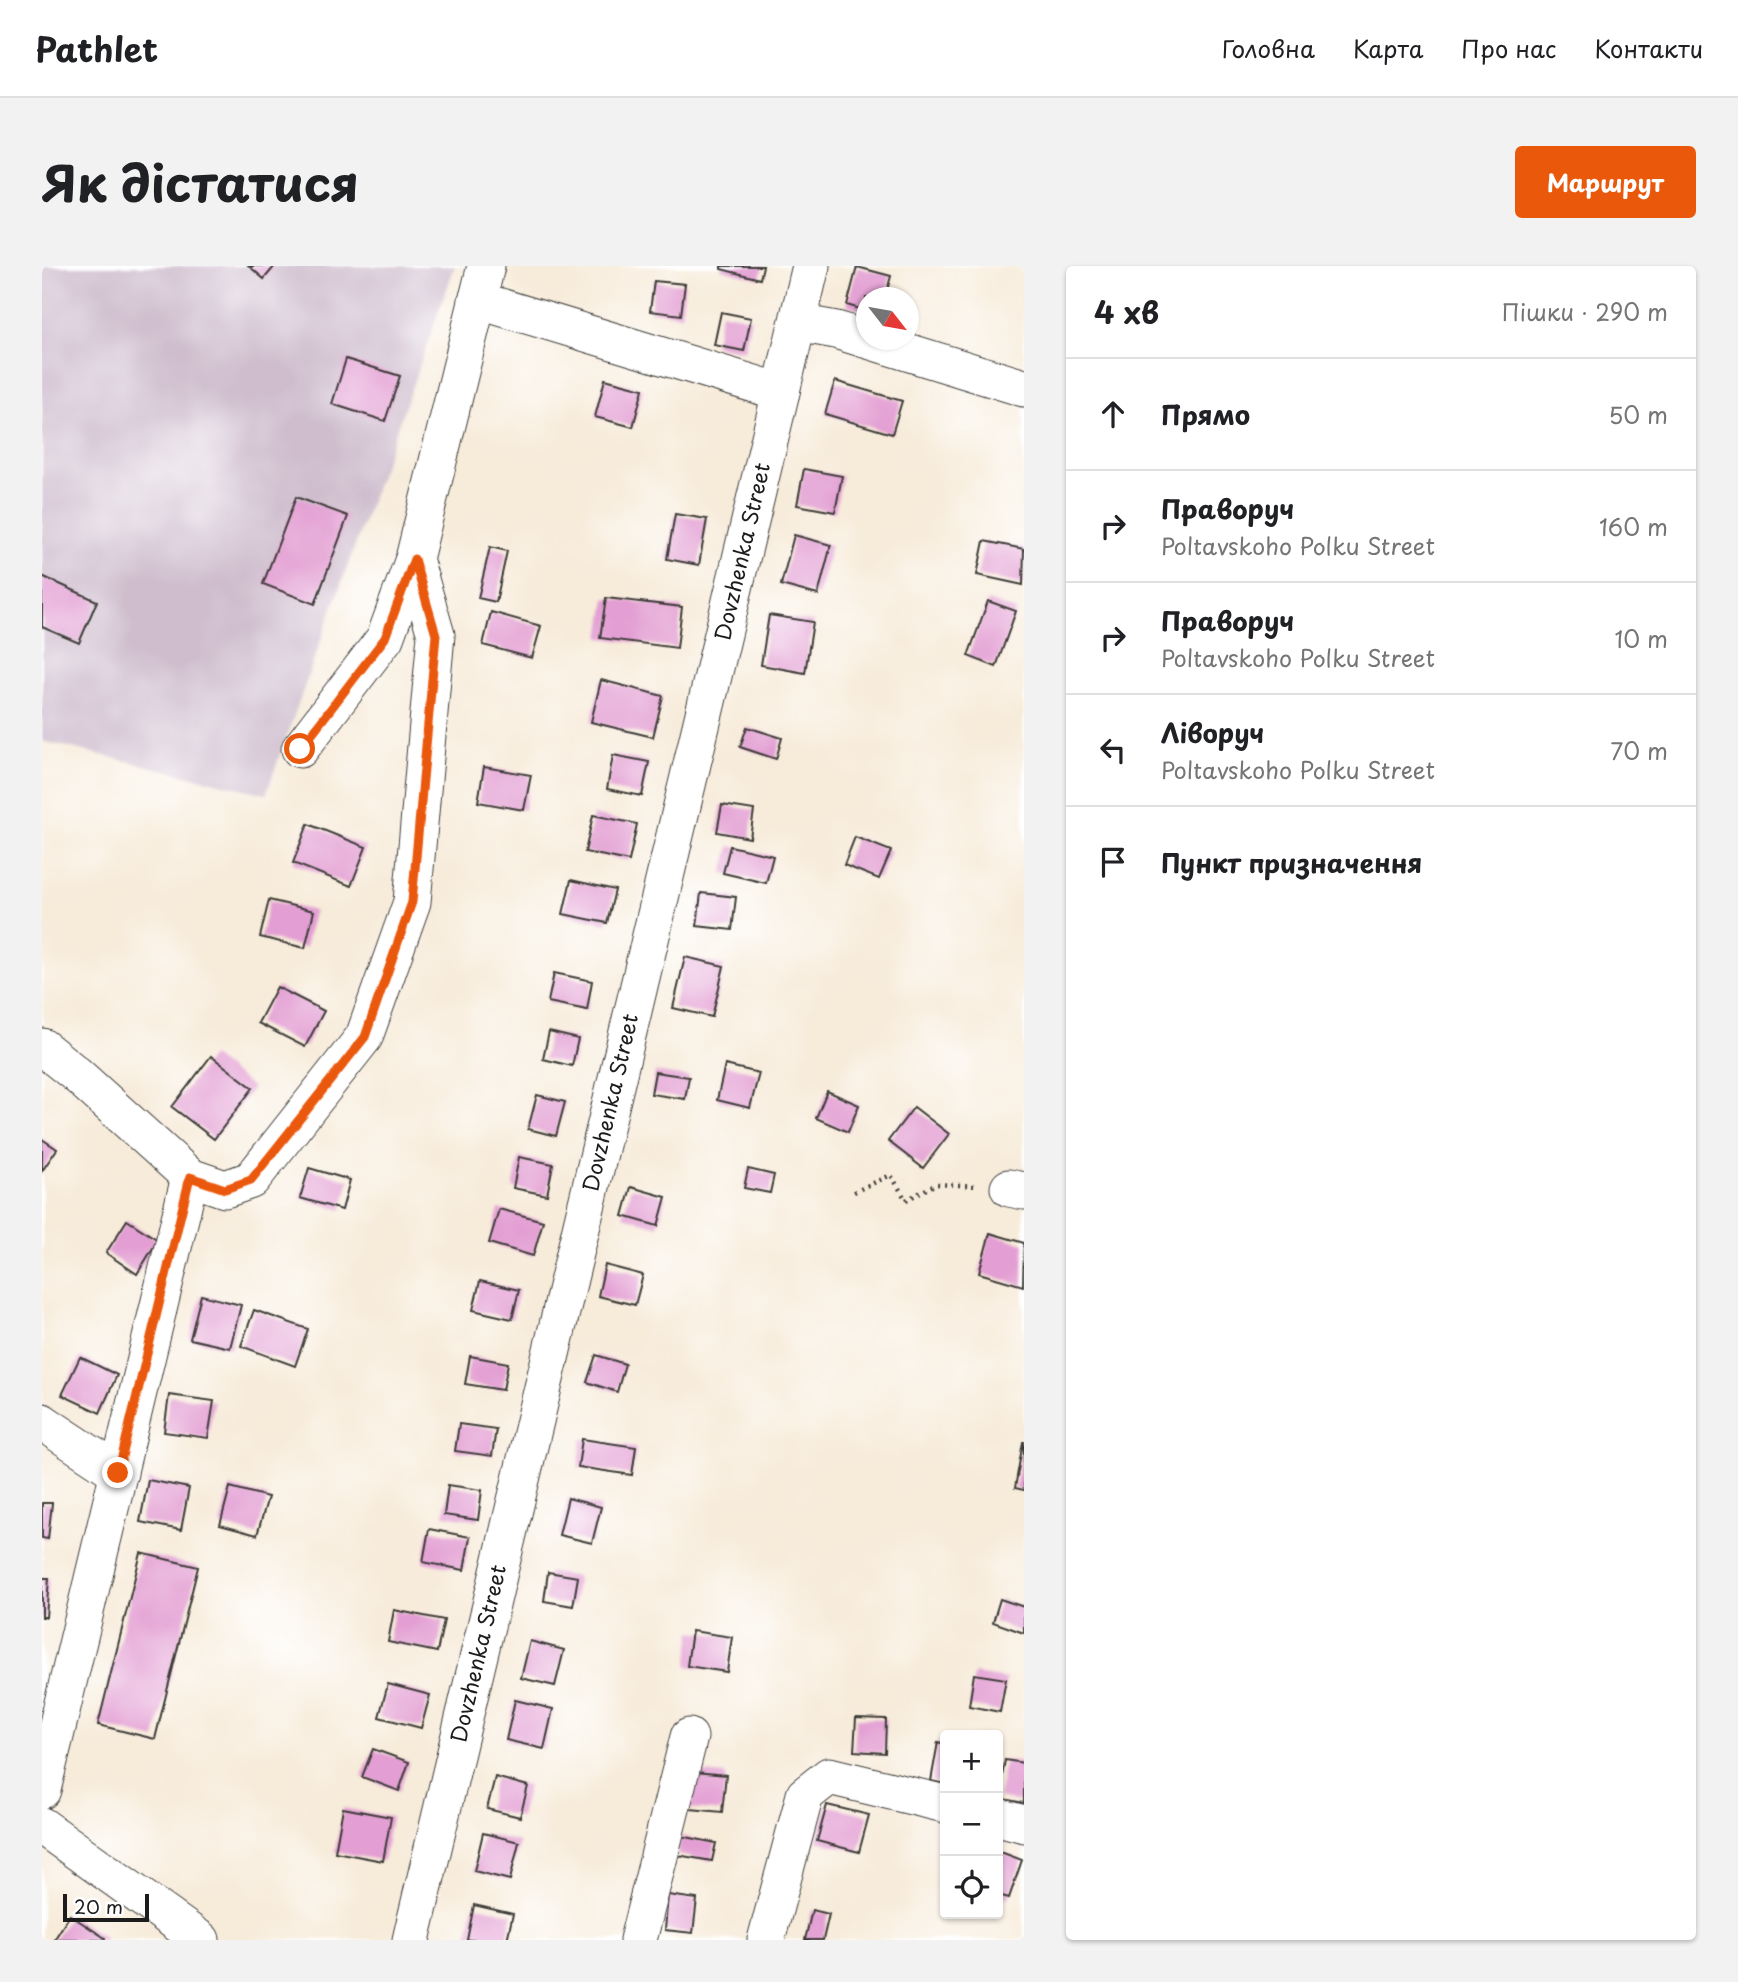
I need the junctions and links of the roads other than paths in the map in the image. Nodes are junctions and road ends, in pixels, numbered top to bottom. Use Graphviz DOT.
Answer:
graph roads {
  1 [pos="811,266"];
  2 [pos="482,283"];
  3 [pos="798,323"];
  4 [pos="781,392"];
  5 [pos="1023,396"];
  6 [pos="414,559"];
  7 [pos="300,749"];
  8 [pos="42,1047"];
  9 [pos="190,1177"];
  10 [pos="42,1422"];
  11 [pos="118,1473"];
  12 [pos="689,1737"];
  13 [pos="42,1790"];
  14 [pos="940,1803"];
  15 [pos="1003,1819"];
  16 [pos="1024,1824"];
  17 [pos="42,1826"];
  18 [pos="201,1940"];
  19 [pos="411,1940"];
  20 [pos="638,1940"];
  21 [pos="766,1940"];
  1 -- 3 [label="street, Dovzhenka Street"];
  2 -- 4 [label="street"];
  2 -- 6 [label="street"];
  3 -- 4 [label="street, Dovzhenka Street"];
  3 -- 5 [label="street"];
  4 -- 19 [label="street, Dovzhenka Street"];
  6 -- 7 [label="street"];
  6 -- 9 [label="street"];
  8 -- 9 [label="street"];
  9 -- 11 [label="street"];
  10 -- 11 [label="street"];
  11 -- 13 [label="street"];
  12 -- 20 [label="street"];
  14 -- 21 [label="street"];
  15 -- 16 [label="street"];
  17 -- 18 [label="street"];
}
